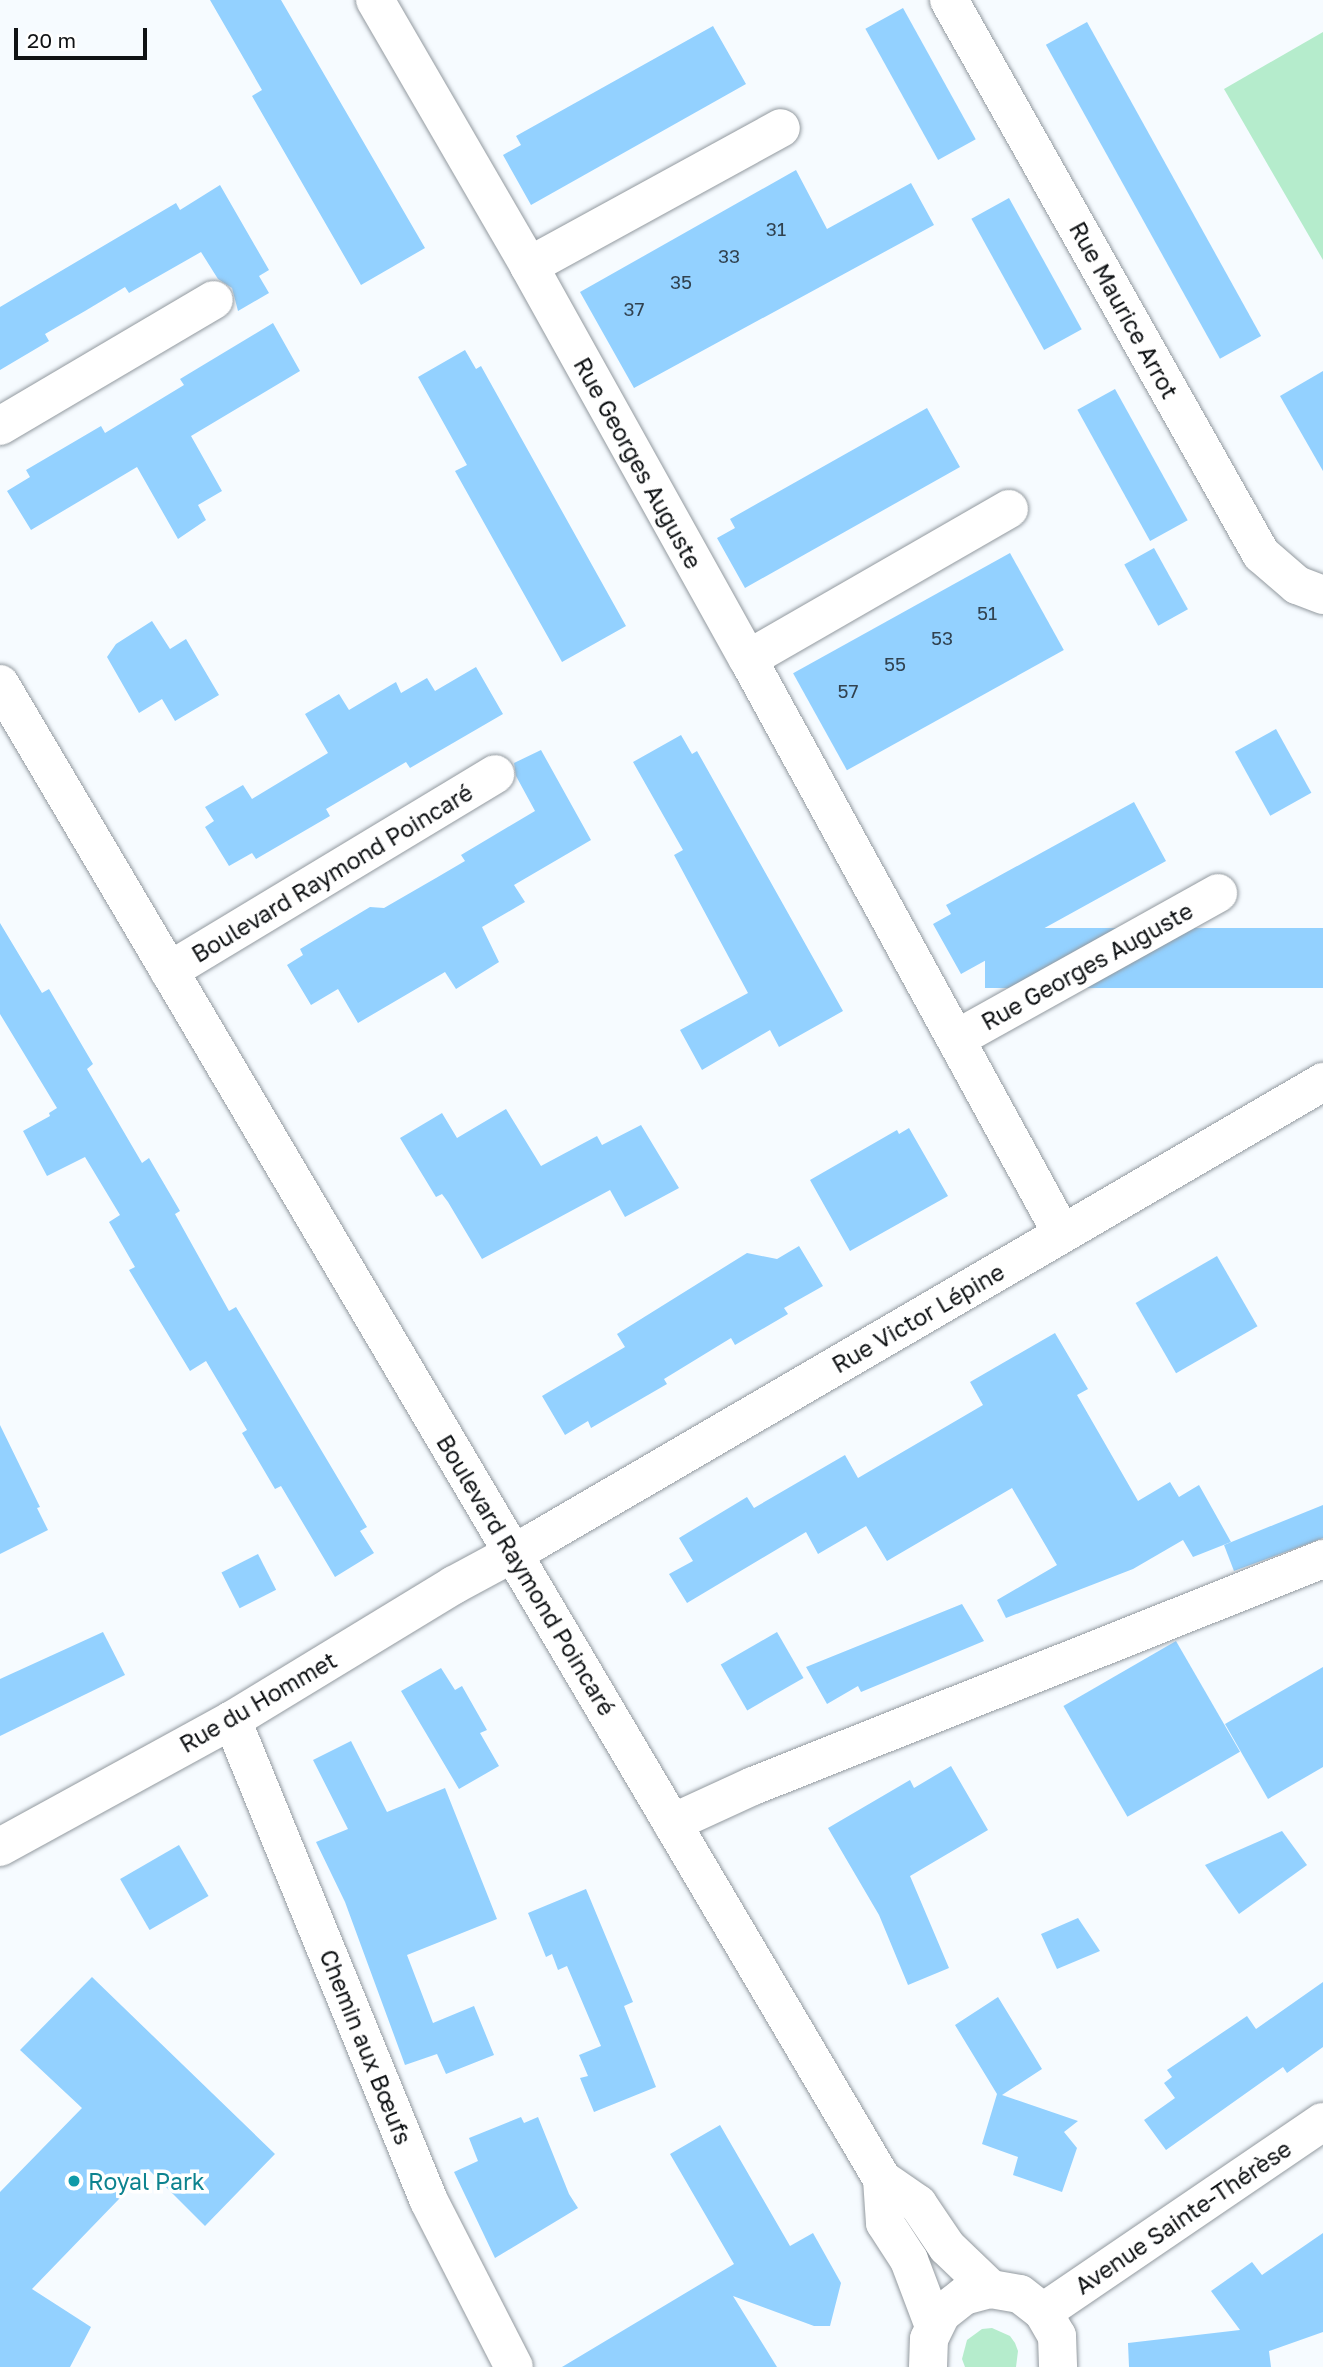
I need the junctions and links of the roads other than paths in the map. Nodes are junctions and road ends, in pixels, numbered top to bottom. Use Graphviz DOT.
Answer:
graph roads {
  1 [pos="375,0"];
  2 [pos="949,0"];
  3 [pos="781,128"];
  4 [pos="529,266"];
  5 [pos="214,300"];
  6 [pos="0,426"];
  7 [pos="1009,509"];
  8 [pos="1323,595"];
  9 [pos="748,659"];
  10 [pos="0,684"];
  11 [pos="495,774"];
  12 [pos="1218,893"];
  13 [pos="169,971"];
  14 [pos="956,1039"];
  15 [pos="1323,1082"];
  16 [pos="1062,1234"];
  17 [pos="513,1554"];
  18 [pos="1323,1559"];
  19 [pos="232,1720"];
  20 [pos="672,1823"];
  21 [pos="0,1847"];
  22 [pos="1323,2122"];
  23 [pos="882,2179"];
  24 [pos="991,2289"];
  25 [pos="1043,2312"];
  26 [pos="934,2326"];
  27 [pos="514,2367"];
  28 [pos="928,2367"];
  29 [pos="1058,2367"];
  1 -- 4 [label="street, Rue Georges Auguste"];
  2 -- 8 [label="street, Rue Maurice Arrot"];
  3 -- 4 [label="street"];
  4 -- 9 [label="street, Rue Georges Auguste"];
  5 -- 6 [label="street"];
  7 -- 9 [label="street"];
  9 -- 14 [label="street, Rue Georges Auguste"];
  10 -- 13 [label="street, Boulevard Raymond Poincaré"];
  11 -- 13 [label="street, Boulevard Raymond Poincaré"];
  12 -- 14 [label="street, Rue Georges Auguste"];
  13 -- 17 [label="street, Boulevard Raymond Poincaré"];
  14 -- 16 [label="street, Rue Georges Auguste"];
  15 -- 16 [label="street, Rue Victor Lépine"];
  16 -- 17 [label="street, Rue Victor Lépine"];
  17 -- 19 [label="street, Rue du Hommet"];
  17 -- 20 [label="street, Boulevard Raymond Poincaré"];
  18 -- 20 [label="street"];
  19 -- 21 [label="street, Rue du Hommet"];
  19 -- 27 [label="street, Chemin aux Bœufs"];
  20 -- 23 [label="street, Boulevard Raymond Poincaré"];
  22 -- 25 [label="street, Avenue Sainte-Thérèse"];
  23 -- 24 [label="street, Boulevard Raymond Poincaré"];
  23 -- 26 [label="street, Boulevard Raymond Poincaré"];
  24 -- 25 [label="street"];
  24 -- 26 [label="street"];
  25 -- 29 [label="street"];
  26 -- 28 [label="street"];
}
